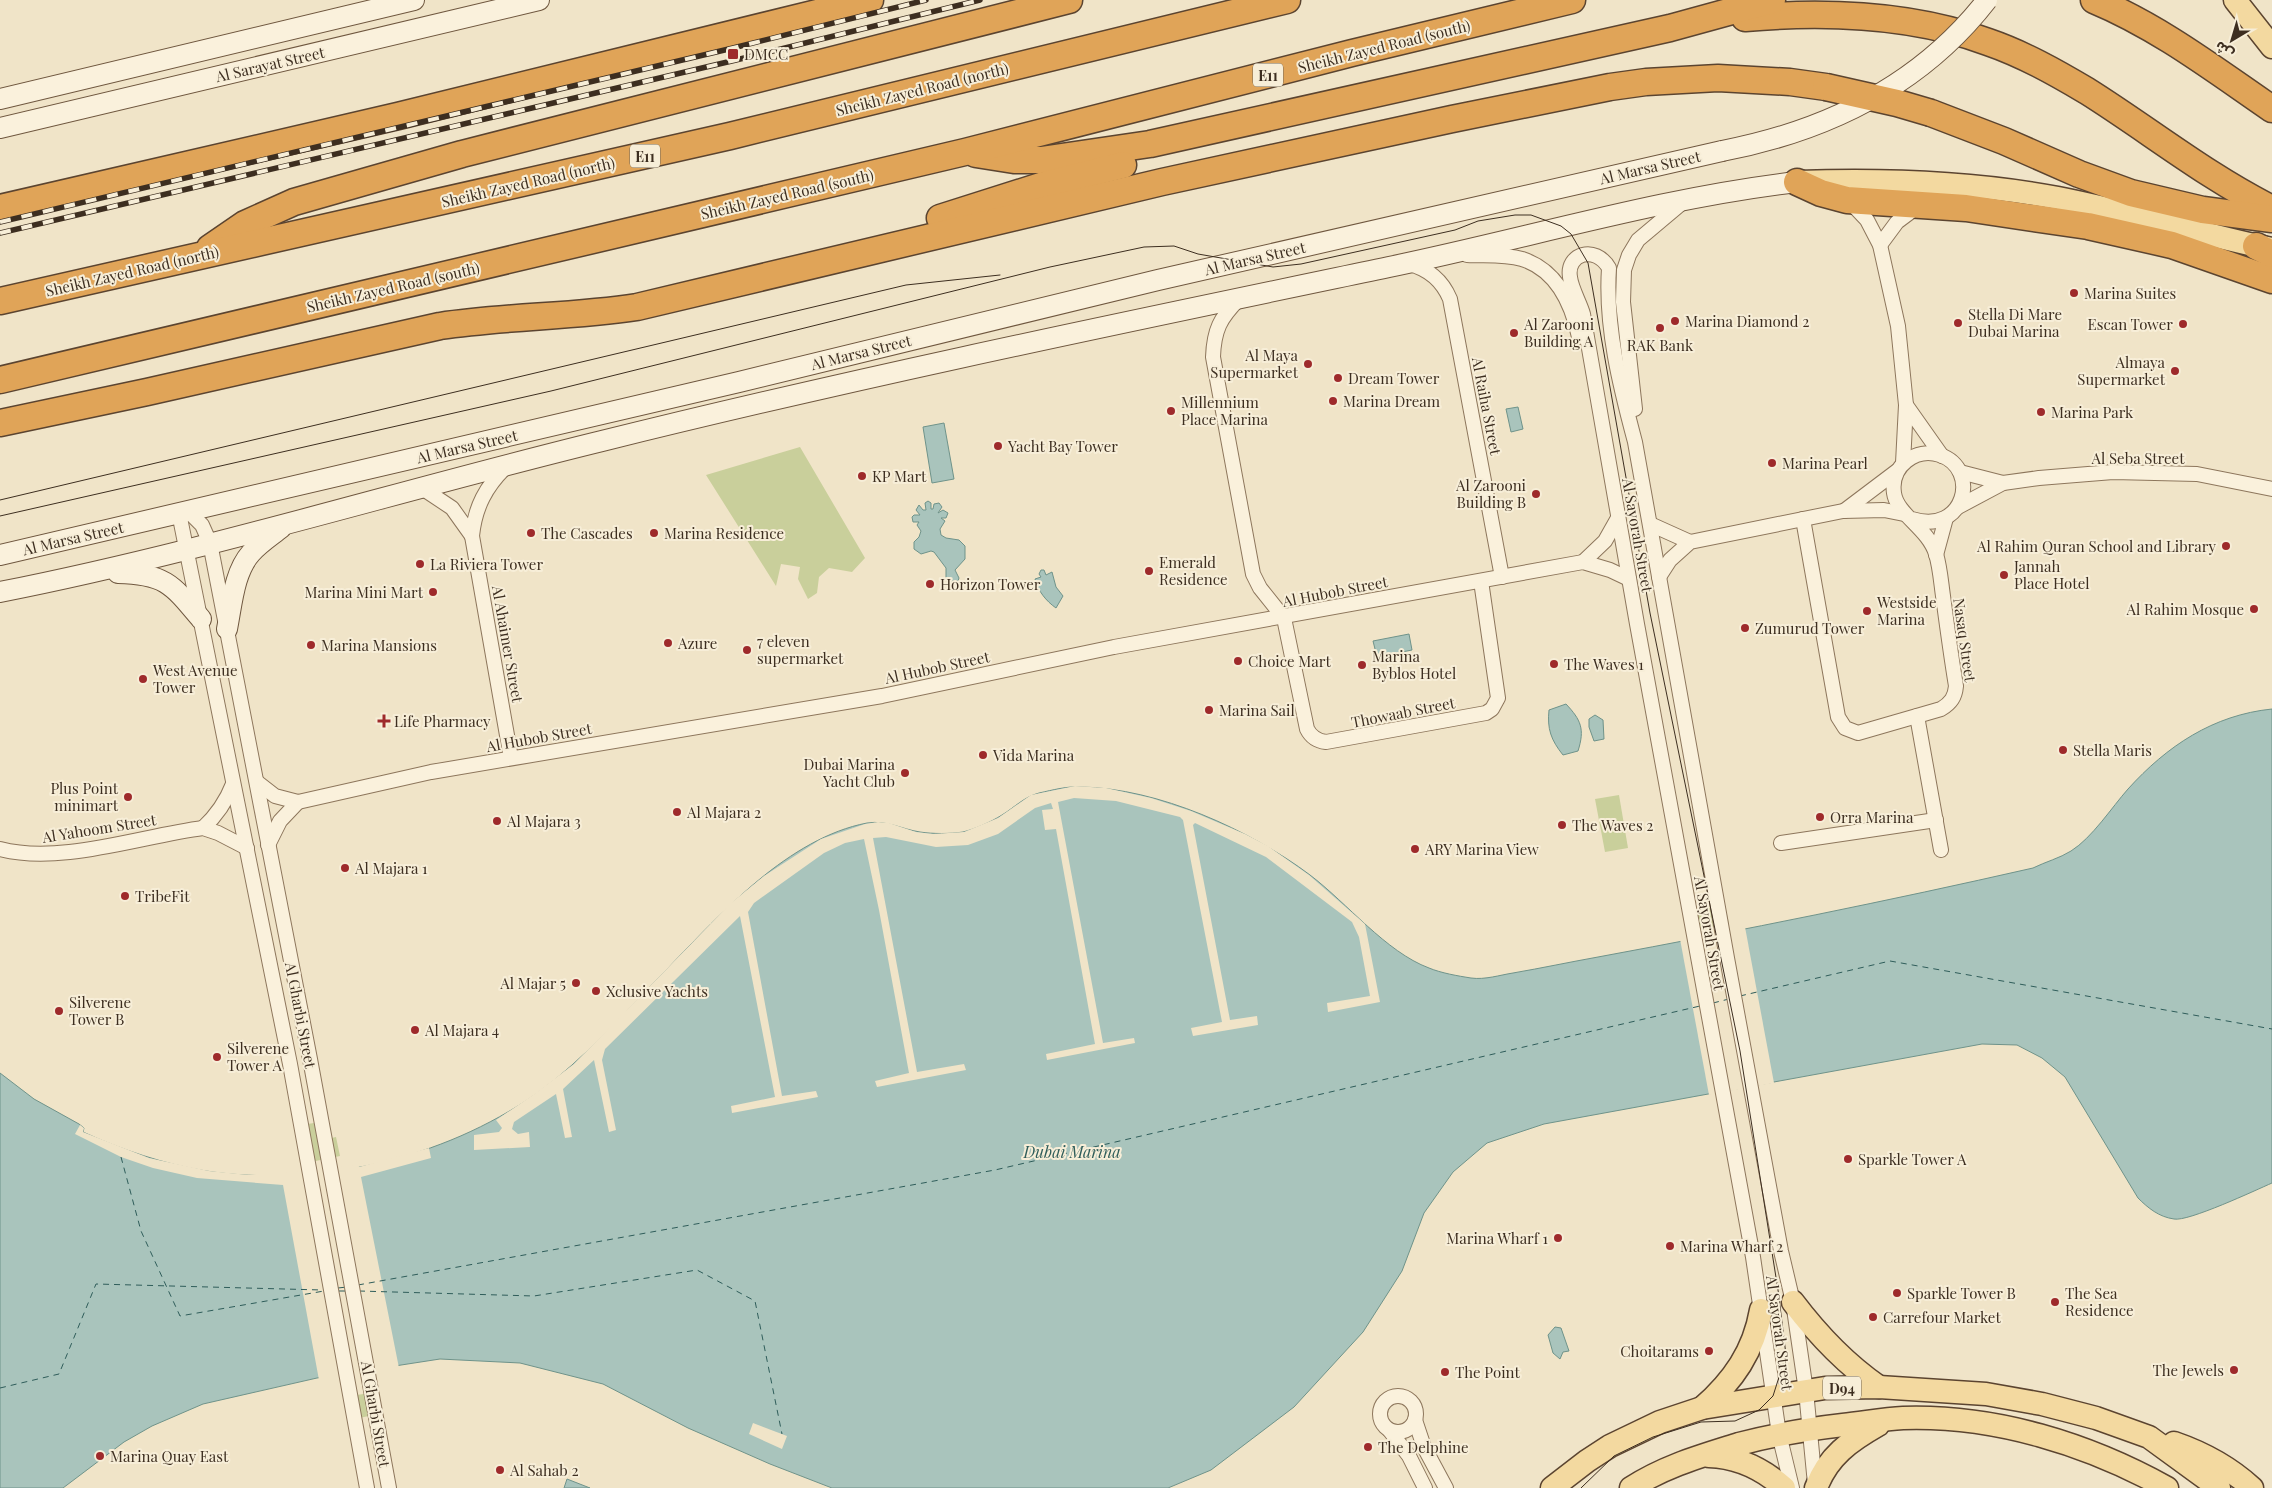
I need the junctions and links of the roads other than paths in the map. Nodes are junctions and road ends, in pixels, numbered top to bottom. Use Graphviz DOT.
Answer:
graph roads {
  1 [pos="414,0"];
  2 [pos="539,0"];
  3 [pos="870,0"];
  4 [pos="1069,0"];
  5 [pos="1287,0"];
  6 [pos="1572,0"];
  7 [pos="1772,0"];
  8 [pos="1987,0"];
  9 [pos="2094,0"];
  10 [pos="2235,0"];
  11 [pos="1670,28"];
  12 [pos="2272,47"];
  13 [pos="0,94"];
  14 [pos="23,94"];
  15 [pos="0,99"];
  16 [pos="2272,109"];
  17 [pos="1300,112"];
  18 [pos="0,128"];
  19 [pos="965,152"];
  20 [pos="1797,182"];
  21 [pos="1685,200"];
  22 [pos="1847,200"];
  23 [pos="1919,205"];
  24 [pos="0,208"];
  25 [pos="2272,209"];
  26 [pos="2272,219"];
  27 [pos="1880,245"];
  28 [pos="2267,249"];
  29 [pos="869,250"];
  30 [pos="202,254"];
  31 [pos="1444,254"];
  32 [pos="1408,263"];
  33 [pos="2272,280"];
  34 [pos="1240,298"];
  35 [pos="0,301"];
  36 [pos="0,380"];
  37 [pos="1594,384"];
  38 [pos="1906,405"];
  39 [pos="0,423"];
  40 [pos="1636,442"];
  41 [pos="1942,456"];
  42 [pos="509,464"];
  43 [pos="1900,467"];
  44 [pos="1960,472"];
  45 [pos="2003,483"];
  46 [pos="422,488"];
  47 [pos="2272,489"];
  48 [pos="1958,507"];
  49 [pos="1844,511"];
  50 [pos="183,512"];
  51 [pos="1908,516"];
  52 [pos="1618,518"];
  53 [pos="1946,518"];
  54 [pos="1803,519"];
  55 [pos="287,523"];
  56 [pos="1650,524"];
  57 [pos="472,536"];
  58 [pos="1690,542"];
  59 [pos="210,544"];
  60 [pos="188,549"];
  61 [pos="0,555"];
  62 [pos="1936,555"];
  63 [pos="1583,562"];
  64 [pos="96,573"];
  65 [pos="1502,577"];
  66 [pos="1659,577"];
  67 [pos="1629,579"];
  68 [pos="1481,581"];
  69 [pos="0,592"];
  70 [pos="1284,618"];
  71 [pos="202,619"];
  72 [pos="226,629"];
  73 [pos="1917,716"];
  74 [pos="511,758"];
  75 [pos="257,782"];
  76 [pos="233,784"];
  77 [pos="298,802"];
  78 [pos="1936,820"];
  79 [pos="203,828"];
  80 [pos="1781,843"];
  81 [pos="268,845"];
  82 [pos="247,848"];
  83 [pos="0,849"];
  84 [pos="1942,850"];
  85 [pos="1793,1302"];
  86 [pos="1760,1310"];
  87 [pos="1879,1387"];
  88 [pos="1903,1390"];
  89 [pos="1806,1391"];
  90 [pos="1772,1396"];
  91 [pos="1702,1408"];
  92 [pos="1415,1420"];
  93 [pos="1887,1420"];
  94 [pos="1810,1429"];
  95 [pos="1390,1430"];
  96 [pos="1779,1434"];
  97 [pos="2149,1437"];
  98 [pos="1701,1455"];
  99 [pos="2130,1469"];
  100 [pos="367,1488"];
  101 [pos="390,1488"];
  102 [pos="1425,1488"];
  103 [pos="1446,1488"];
  104 [pos="1552,1488"];
  105 [pos="1631,1488"];
  106 [pos="1784,1488"];
  107 [pos="1792,1488"];
  108 [pos="1816,1488"];
  109 [pos="2154,1488"];
  110 [pos="2167,1488"];
  111 [pos="2219,1488"];
  112 [pos="2252,1488"];
  1 -- 14 [label="main road, Al Sarayat Street"];
  2 -- 18 [label="main road, Al Sarayat Street"];
  3 -- 24 [label="highway"];
  4 -- 30 [label="highway"];
  5 -- 30 [label="highway, Sheikh Zayed Road (north) / E11"];
  6 -- 19 [label="highway, Sheikh Zayed Road (south) / E11"];
  7 -- 11 [label="highway"];
  8 -- 50 [label="main road, Al Marsa Street, bridge"];
  9 -- 16 [label="highway"];
  10 -- 12 [label="main road"];
  11 -- 17 [label="highway"];
  11 -- 25 [label="highway"];
  13 -- 14 [label="main road, Al Sarayat Street"];
  14 -- 15 [label="main road, Al Sarayat Street"];
  17 -- 19 [label="highway"];
  17 -- 29 [label="highway"];
  19 -- 36 [label="highway, Sheikh Zayed Road (south) / E11"];
  20 -- 21 [label="main road, Al Marsa Street"];
  20 -- 22 [label="highway"];
  20 -- 28 [label="main road"];
  21 -- 31 [label="main road, Al Marsa Street"];
  21 -- 40 [label="street, Al Sayorah Street"];
  22 -- 23 [label="highway"];
  22 -- 27 [label="street"];
  23 -- 27 [label="street"];
  23 -- 33 [label="highway"];
  26 -- 29 [label="highway, bridge"];
  27 -- 38 [label="street"];
  29 -- 39 [label="highway"];
  30 -- 35 [label="highway, Sheikh Zayed Road (north) / E11"];
  31 -- 32 [label="main road, Al Marsa Street"];
  31 -- 37 [label="street, Al Sayorah Street"];
  32 -- 34 [label="main road, Al Marsa Street"];
  32 -- 65 [label="street, Al Raiha Street"];
  34 -- 42 [label="main road, Al Marsa Street"];
  34 -- 70 [label="street"];
  37 -- 40 [label="street, Al Sayorah Street"];
  37 -- 52 [label="street, Al Sayorah Street"];
  38 -- 41 [label="street"];
  38 -- 43 [label="street"];
  40 -- 56 [label="street, Al Sayorah Street"];
  41 -- 43 [label="street"];
  41 -- 44 [label="street"];
  42 -- 46 [label="main road, Al Marsa Street"];
  42 -- 57 [label="street, Al Ahaimer Street"];
  43 -- 49 [label="street"];
  43 -- 51 [label="street"];
  44 -- 45 [label="street, Al Seba Street"];
  44 -- 48 [label="street"];
  45 -- 47 [label="street, Al Seba Street"];
  45 -- 48 [label="street, Al Seba Street"];
  46 -- 55 [label="main road, Al Marsa Street"];
  46 -- 57 [label="street, Al Ahaimer Street"];
  48 -- 53 [label="street"];
  49 -- 51 [label="street"];
  49 -- 54 [label="street"];
  50 -- 59 [label="street, Al Gharbi Street"];
  50 -- 60 [label="street, Al Gharbi Street"];
  50 -- 61 [label="main road, Al Marsa Street"];
  51 -- 53 [label="street"];
  51 -- 62 [label="street, Nasaq Street"];
  52 -- 63 [label="street"];
  52 -- 67 [label="street, Al Sayorah Street"];
  53 -- 62 [label="street, Nasaq Street"];
  54 -- 58 [label="street"];
  54 -- 73 [label="street, Nasaq Street"];
  55 -- 59 [label="main road, Al Marsa Street"];
  55 -- 72 [label="main road"];
  56 -- 58 [label="street"];
  56 -- 66 [label="street, Al Sayorah Street"];
  57 -- 74 [label="street, Al Ahaimer Street"];
  58 -- 66 [label="street"];
  59 -- 60 [label="main road"];
  59 -- 72 [label="street, Al Gharbi Street"];
  60 -- 64 [label="main road"];
  60 -- 71 [label="street, Al Gharbi Street"];
  62 -- 73 [label="street, Nasaq Street"];
  63 -- 65 [label="street, Al Hubob Street"];
  63 -- 67 [label="street, Al Hubob Street"];
  64 -- 69 [label="main road"];
  64 -- 71 [label="main road"];
  65 -- 68 [label="street, Al Hubob Street"];
  66 -- 85 [label="street, Al Sayorah Street"];
  67 -- 86 [label="street, Al Sayorah Street"];
  68 -- 70 [label="street, Al Hubob Street"];
  68 -- 70 [label="street, Thowaab Street"];
  70 -- 74 [label="street, Al Hubob Street"];
  71 -- 76 [label="street, Al Gharbi Street"];
  72 -- 75 [label="street, Al Gharbi Street"];
  73 -- 78 [label="street"];
  74 -- 77 [label="street, Al Hubob Street"];
  75 -- 77 [label="street, Al Hubob Street"];
  75 -- 81 [label="street, Al Gharbi Street"];
  76 -- 79 [label="street"];
  76 -- 82 [label="street, Al Gharbi Street"];
  77 -- 81 [label="street"];
  78 -- 80 [label="street"];
  78 -- 84 [label="street"];
  79 -- 82 [label="street, Al Yahoom Street"];
  79 -- 83 [label="street, Al Yahoom Street"];
  81 -- 101 [label="street, Al Gharbi Street"];
  82 -- 100 [label="street, Al Gharbi Street"];
  85 -- 87 [label="main road"];
  85 -- 89 [label="street, Al Sayorah Street"];
  86 -- 90 [label="street, Al Sayorah Street"];
  86 -- 91 [label="main road"];
  87 -- 88 [label="main road, D94"];
  87 -- 89 [label="main road, D94"];
  88 -- 93 [label="main road"];
  88 -- 97 [label="main road, D94"];
  89 -- 90 [label="main road, D94"];
  89 -- 94 [label="street, Al Sayorah Street"];
  90 -- 91 [label="main road, D94"];
  90 -- 96 [label="street, Al Sayorah Street"];
  91 -- 104 [label="main road, D94"];
  92 -- 95 [label="street"];
  92 -- 95 [label="street"];
  92 -- 103 [label="street"];
  93 -- 94 [label="main road"];
  93 -- 99 [label="main road"];
  93 -- 108 [label="main road"];
  94 -- 96 [label="main road"];
  94 -- 108 [label="street, Al Sayorah Street"];
  95 -- 102 [label="street"];
  96 -- 98 [label="main road"];
  96 -- 107 [label="street, Al Sayorah Street"];
  97 -- 111 [label="main road, D94"];
  97 -- 112 [label="main road"];
  98 -- 105 [label="main road"];
  98 -- 106 [label="main road"];
  99 -- 109 [label="main road"];
  99 -- 110 [label="main road"];
}
